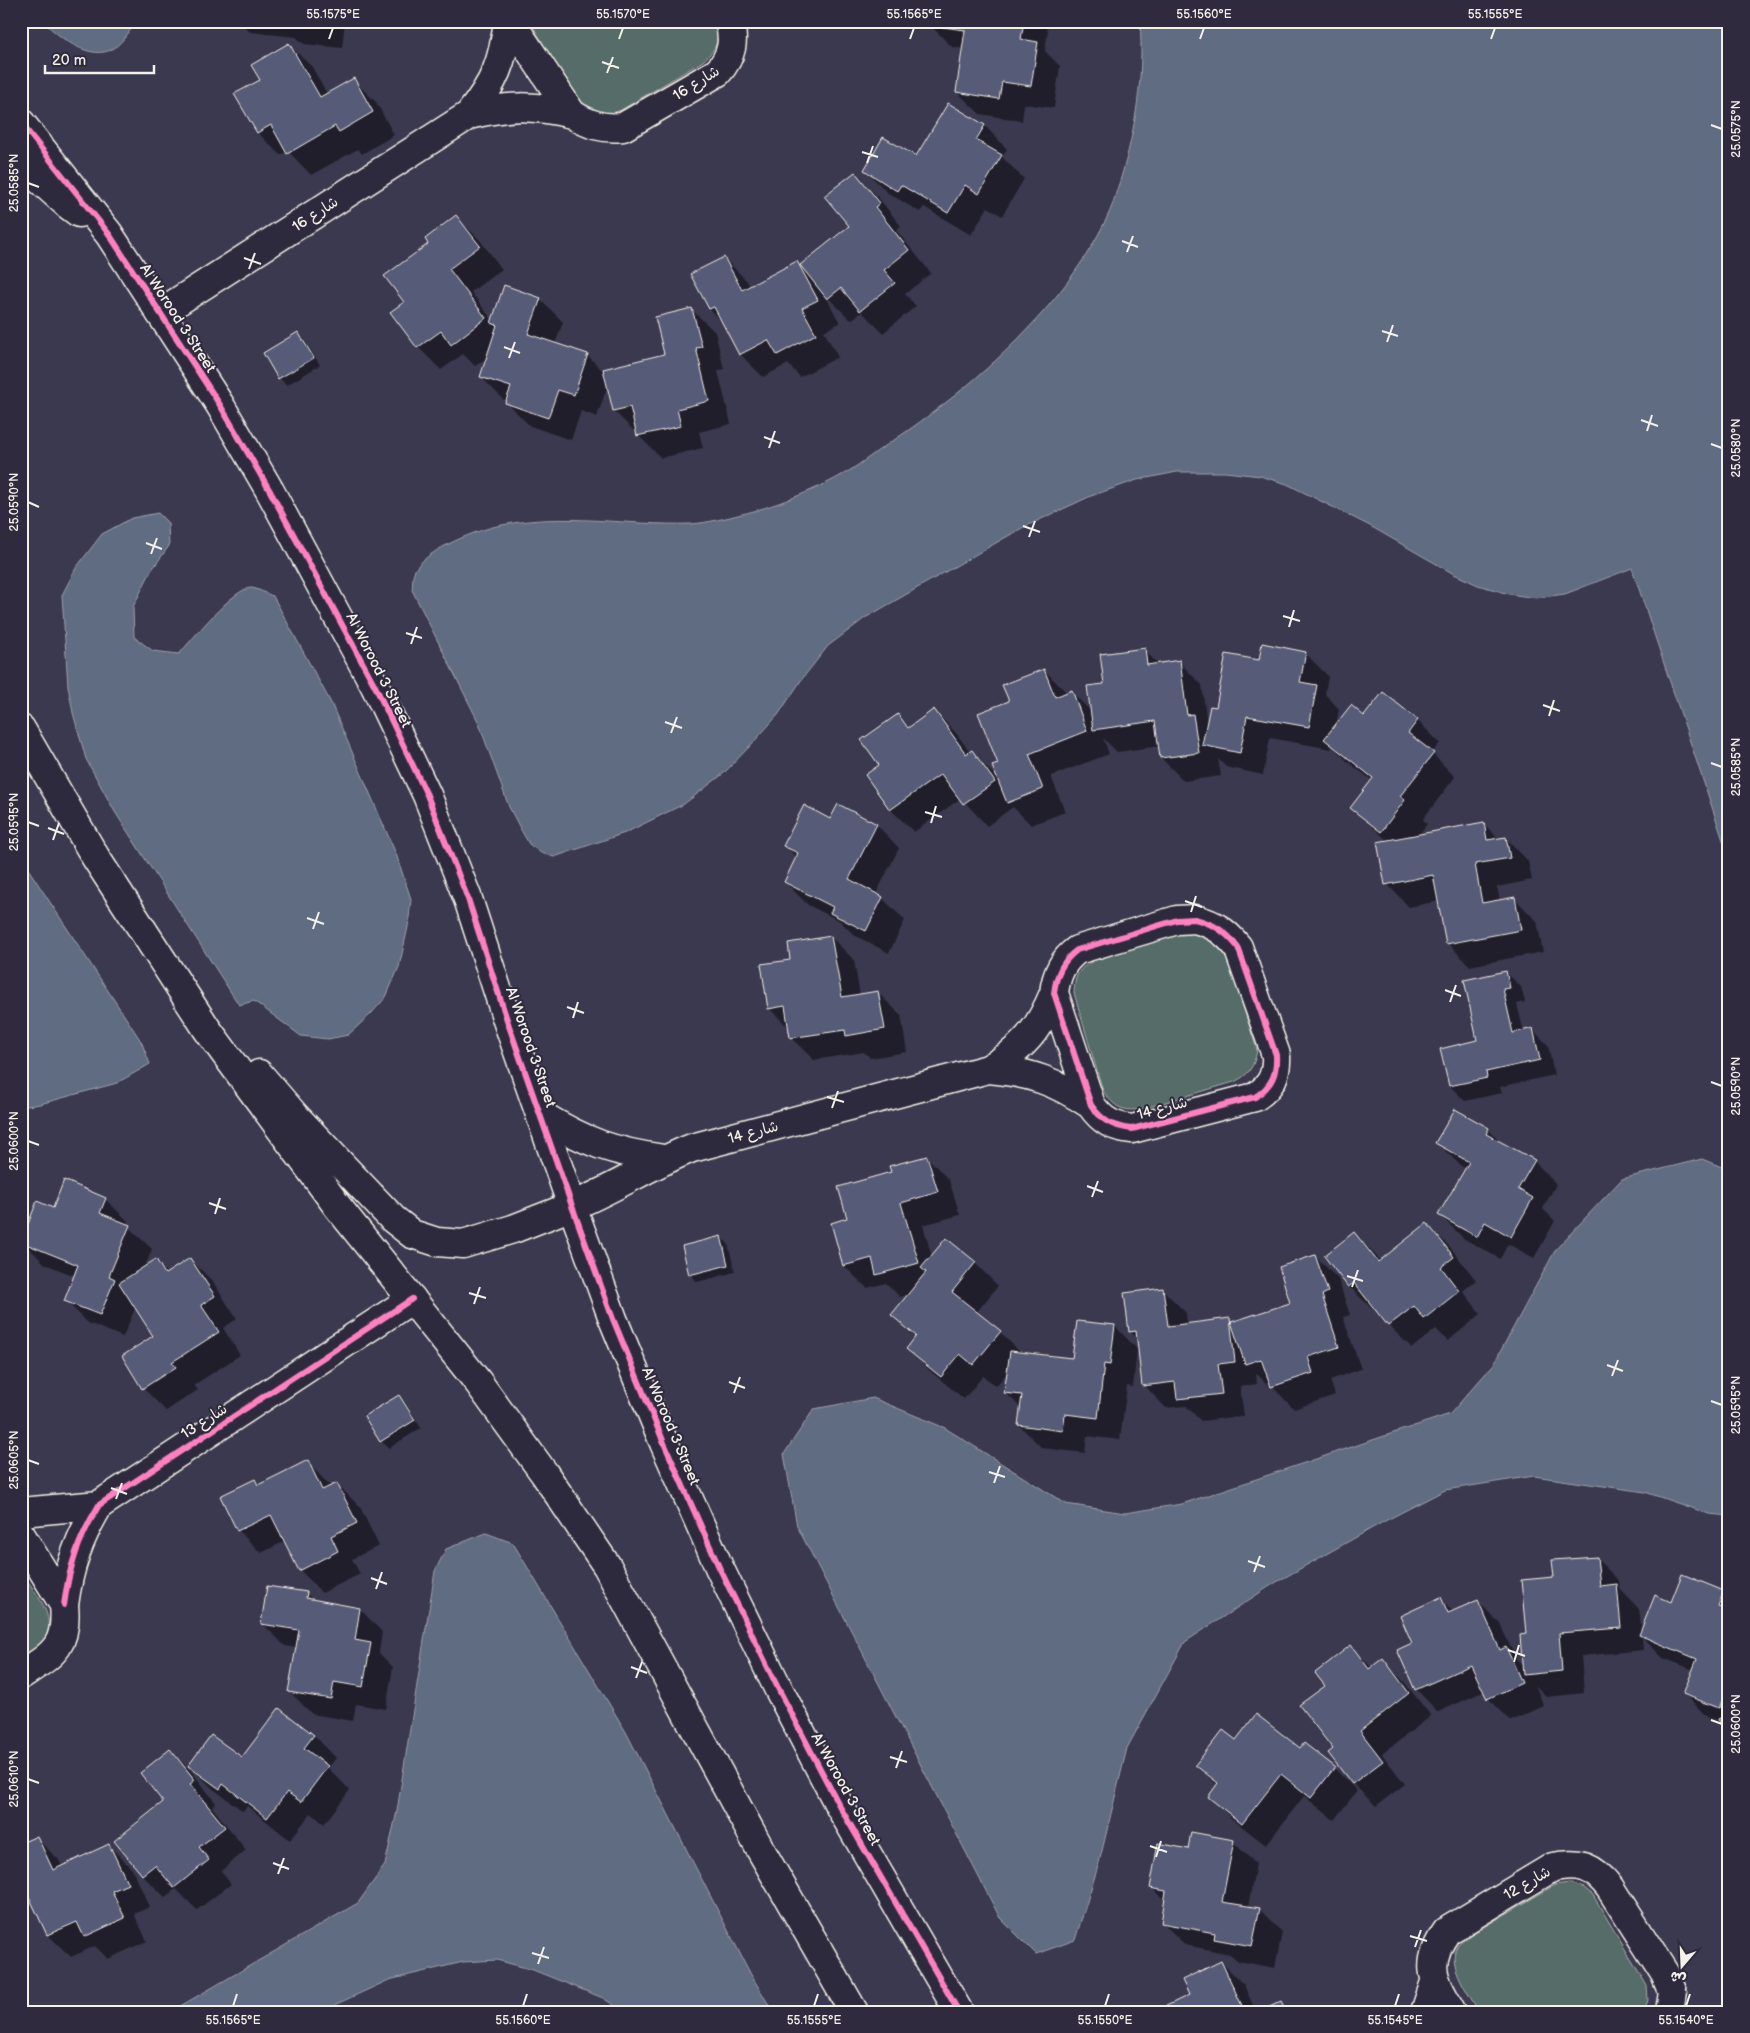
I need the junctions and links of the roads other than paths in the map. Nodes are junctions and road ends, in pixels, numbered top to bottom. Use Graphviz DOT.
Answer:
graph roads {
  1 [pos="509,21"];
  2 [pos="728,21"];
  3 [pos="469,114"];
  4 [pos="572,114"];
  5 [pos="21,123"];
  6 [pos="21,163"];
  7 [pos="109,234"];
  8 [pos="160,313"];
  9 [pos="21,729"];
  10 [pos="1054,993"];
  11 [pos="207,1029"];
  12 [pos="988,1069"];
  13 [pos="1091,1105"];
  14 [pos="541,1115"];
  15 [pos="664,1159"];
  16 [pos="572,1206"];
  17 [pos="412,1299"];
  18 [pos="99,1505"];
  19 [pos="21,1512"];
  20 [pos="21,1536"];
  21 [pos="64,1605"];
  22 [pos="21,1674"];
  23 [pos="1435,1982"];
  24 [pos="854,2012"];
  25 [pos="959,2012"];
  26 [pos="1425,2012"];
  27 [pos="1452,2012"];
  28 [pos="1669,2012"];
  1 -- 3 [label="street, شارع 16"];
  1 -- 4 [label="street, شارع 16"];
  2 -- 4 [label="street, شارع 16"];
  3 -- 4 [label="street, شارع 16"];
  3 -- 8 [label="street, شارع 16"];
  5 -- 7 [label="street, Al Worood 3 Street"];
  6 -- 7 [label="street"];
  7 -- 8 [label="street, Al Worood 3 Street"];
  8 -- 14 [label="street, Al Worood 3 Street"];
  9 -- 11 [label="street"];
  10 -- 12 [label="street, شارع 14"];
  10 -- 13 [label="street, شارع 14"];
  10 -- 13 [label="street, شارع 14"];
  11 -- 16 [label="street, شارع 14"];
  11 -- 17 [label="street"];
  12 -- 13 [label="street, شارع 14"];
  12 -- 15 [label="street, شارع 14"];
  14 -- 15 [label="street, شارع 14"];
  14 -- 16 [label="street, Al Worood 3 Street"];
  15 -- 16 [label="street, شارع 14"];
  16 -- 25 [label="street, Al Worood 3 Street"];
  17 -- 18 [label="street, شارع 13"];
  17 -- 24 [label="street"];
  18 -- 19 [label="street, شارع 13"];
  18 -- 21 [label="street, شارع 13"];
  20 -- 21 [label="street"];
  21 -- 22 [label="street, شارع 13"];
  23 -- 26 [label="street, شارع 12"];
  23 -- 27 [label="street, شارع 12"];
  23 -- 28 [label="street, شارع 12"];
}
